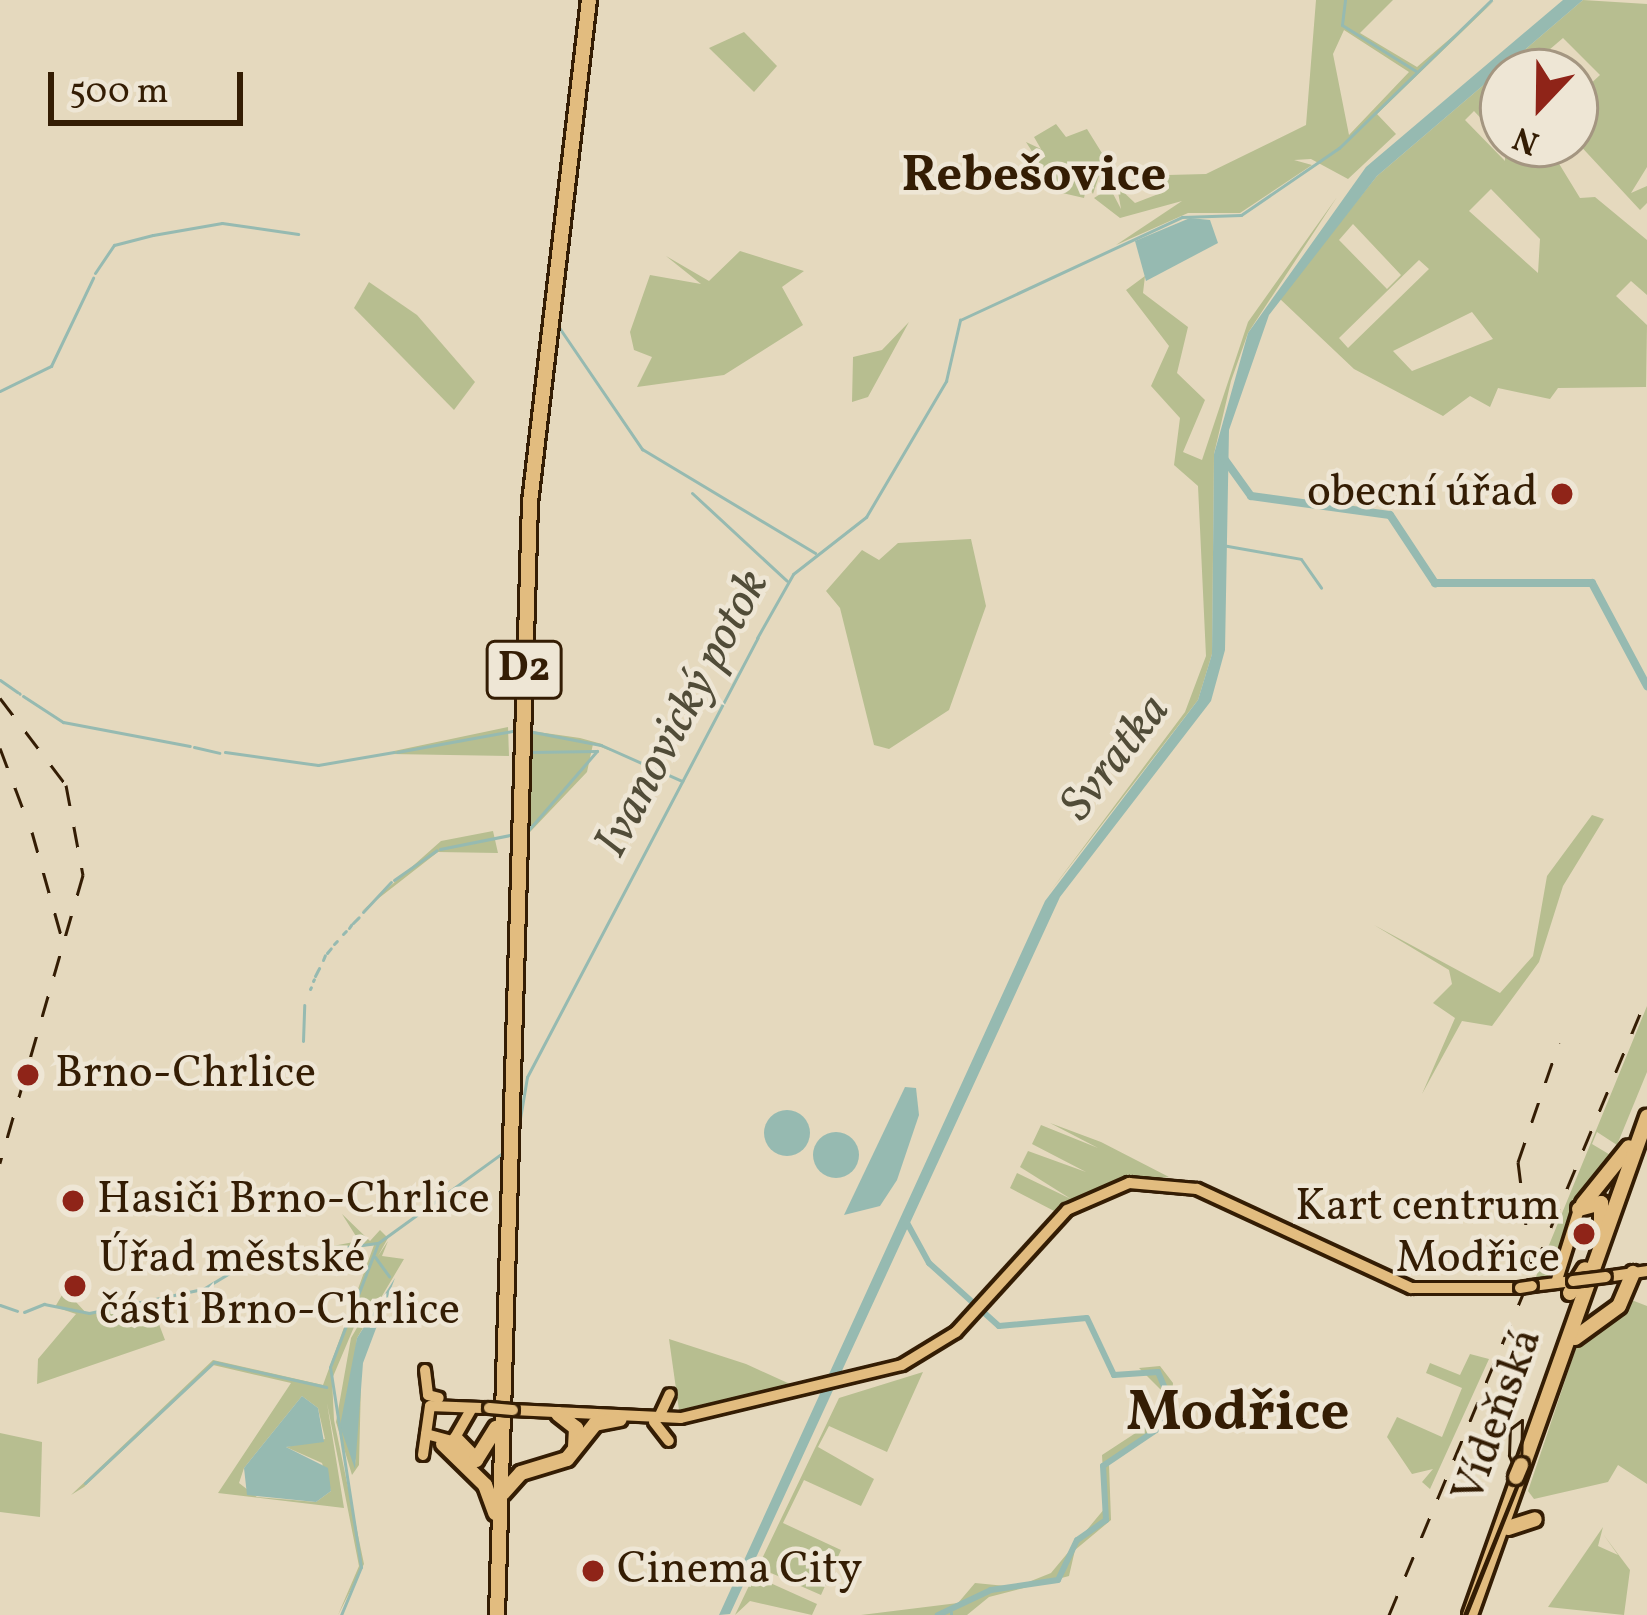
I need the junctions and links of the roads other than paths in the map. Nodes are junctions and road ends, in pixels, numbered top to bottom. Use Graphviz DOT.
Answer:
graph roads {
  1 [pos="587,0"];
  2 [pos="1647,1103"];
  3 [pos="1644,1119"];
  4 [pos="1579,1210"];
  5 [pos="1600,1240"];
  6 [pos="1626,1274"];
  7 [pos="1556,1283"];
  8 [pos="1571,1287"];
  9 [pos="1588,1289"];
  10 [pos="1598,1320"];
  11 [pos="1567,1353"];
  12 [pos="425,1370"];
  13 [pos="670,1394"];
  14 [pos="455,1405"];
  15 [pos="485,1410"];
  16 [pos="559,1414"];
  17 [pos="583,1416"];
  18 [pos="693,1416"];
  19 [pos="620,1419"];
  20 [pos="645,1420"];
  21 [pos="464,1424"];
  22 [pos="502,1433"];
  23 [pos="579,1435"];
  24 [pos="440,1444"];
  25 [pos="571,1456"];
  26 [pos="1521,1472"];
  27 [pos="497,1512"];
  28 [pos="1497,1545"];
  29 [pos="494,1615"];
  30 [pos="1460,1615"];
  31 [pos="1470,1615"];
  1 -- 15 [label="highway, D2"];
  1 -- 22 [label="highway, D2"];
  2 -- 3 [label="highway"];
  3 -- 4 [label="highway"];
  3 -- 5 [label="highway"];
  3 -- 9 [label="highway, Vídeňská"];
  4 -- 5 [label="highway"];
  4 -- 7 [label="main road"];
  5 -- 8 [label="highway"];
  5 -- 26 [label="highway, Vídeňská"];
  6 -- 8 [label="main road, bridge"];
  6 -- 10 [label="highway"];
  7 -- 8 [label="main road"];
  7 -- 18 [label="main road"];
  9 -- 10 [label="highway"];
  9 -- 11 [label="highway, Vídeňská"];
  10 -- 11 [label="highway"];
  11 -- 26 [label="highway, Vídeňská"];
  12 -- 15 [label="main road"];
  13 -- 20 [label="main road"];
  14 -- 15 [label="main road"];
  14 -- 21 [label="main road"];
  14 -- 24 [label="main road"];
  15 -- 16 [label="main road, bridge"];
  15 -- 21 [label="main road"];
  15 -- 24 [label="highway"];
  15 -- 27 [label="highway, D2"];
  16 -- 17 [label="main road"];
  16 -- 23 [label="highway"];
  17 -- 19 [label="main road"];
  17 -- 23 [label="highway"];
  17 -- 25 [label="highway"];
  18 -- 20 [label="main road"];
  18 -- 20 [label="main road"];
  19 -- 20 [label="main road"];
  19 -- 25 [label="highway"];
  21 -- 24 [label="main road"];
  22 -- 23 [label="highway"];
  22 -- 27 [label="highway, D2"];
  24 -- 27 [label="highway"];
  25 -- 27 [label="highway"];
  26 -- 28 [label="highway, Vídeňská"];
  26 -- 28 [label="highway"];
  27 -- 29 [label="highway, D2"];
  28 -- 30 [label="highway, Vídeňská"];
  28 -- 31 [label="highway, Vídeňská"];
}
